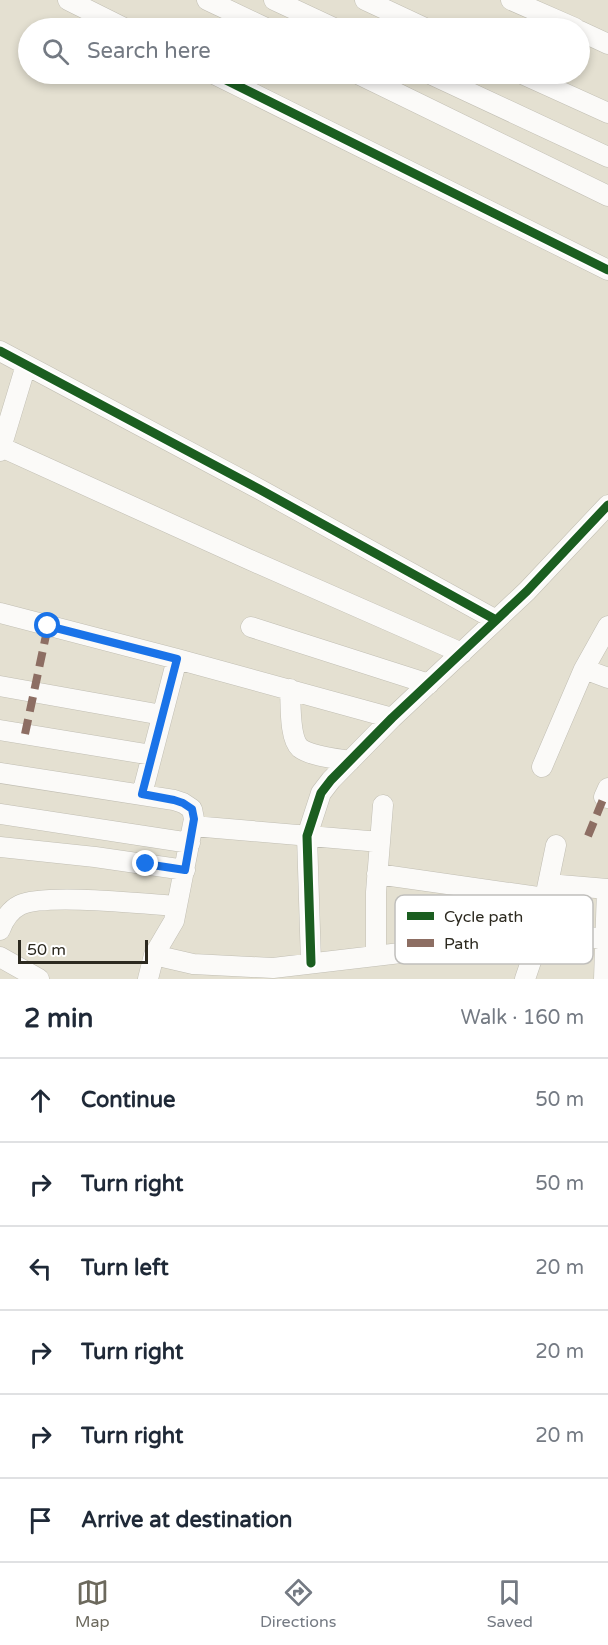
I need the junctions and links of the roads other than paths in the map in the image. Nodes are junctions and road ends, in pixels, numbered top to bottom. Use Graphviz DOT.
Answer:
graph roads {
  1 [pos="68,0"];
  2 [pos="207,0"];
  3 [pos="274,0"];
  4 [pos="364,0"];
  5 [pos="512,0"];
  6 [pos="104,18"];
  7 [pos="245,18"];
  8 [pos="313,18"];
  9 [pos="403,18"];
  10 [pos="552,18"];
  11 [pos="590,36"];
  12 [pos="608,44"];
  13 [pos="234,84"];
  14 [pos="378,84"];
  15 [pos="451,84"];
  16 [pos="544,84"];
  17 [pos="608,113"];
  18 [pos="608,157"];
  19 [pos="608,196"];
  20 [pos="608,270"];
  21 [pos="0,351"];
  22 [pos="26,365"];
  23 [pos="4,420"];
  24 [pos="1,449"];
  25 [pos="608,505"];
  26 [pos="0,613"];
  27 [pos="496,620"];
  28 [pos="608,626"];
  29 [pos="251,627"];
  30 [pos="462,653"];
  31 [pos="177,659"];
  32 [pos="584,669"];
  33 [pos="608,678"];
  34 [pos="429,684"];
  35 [pos="0,686"];
  36 [pos="290,689"];
  37 [pos="162,715"];
  38 [pos="392,718"];
  39 [pos="0,730"];
  40 [pos="152,755"];
  41 [pos="350,761"];
  42 [pos="542,767"];
  43 [pos="0,773"];
  44 [pos="608,788"];
  45 [pos="142,794"];
  46 [pos="608,798"];
  47 [pos="383,806"];
  48 [pos="0,814"];
  49 [pos="191,835"];
  50 [pos="307,836"];
  51 [pos="380,842"];
  52 [pos="556,844"];
  53 [pos="0,847"];
  54 [pos="185,870"];
  55 [pos="377,874"];
  56 [pos="608,889"];
  57 [pos="547,891"];
  58 [pos="547,895"];
  59 [pos="177,906"];
  60 [pos="0,930"];
  61 [pos="606,940"];
  62 [pos="395,954"];
  63 [pos="154,955"];
  64 [pos="376,956"];
  65 [pos="0,957"];
  66 [pos="310,963"];
  67 [pos="530,964"];
  68 [pos="212,972"];
  69 [pos="274,974"];
  70 [pos="36,978"];
  71 [pos="148,979"];
  72 [pos="525,979"];
  73 [pos="604,979"];
  1 -- 6 [label="street"];
  2 -- 7 [label="street"];
  3 -- 8 [label="street"];
  4 -- 9 [label="street"];
  5 -- 10 [label="street"];
  11 -- 12 [label="street"];
  13 -- 20 [label="street"];
  14 -- 19 [label="street"];
  15 -- 18 [label="street"];
  16 -- 17 [label="street"];
  21 -- 22 [label="street"];
  22 -- 23 [label="street"];
  22 -- 27 [label="street"];
  23 -- 24 [label="street"];
  24 -- 30 [label="street"];
  25 -- 27 [label="street"];
  26 -- 31 [label="street"];
  27 -- 30 [label="street"];
  28 -- 32 [label="street"];
  29 -- 34 [label="street"];
  30 -- 34 [label="street"];
  31 -- 36 [label="street"];
  31 -- 37 [label="street"];
  32 -- 33 [label="street"];
  32 -- 42 [label="street"];
  34 -- 38 [label="street"];
  35 -- 37 [label="street"];
  36 -- 38 [label="street"];
  36 -- 41 [label="street"];
  37 -- 40 [label="street"];
  38 -- 41 [label="street"];
  39 -- 40 [label="street"];
  40 -- 45 [label="street"];
  41 -- 50 [label="street"];
  43 -- 45 [label="street"];
  44 -- 46 [label="street"];
  45 -- 49 [label="street"];
  47 -- 51 [label="street"];
  48 -- 49 [label="street"];
  49 -- 50 [label="street"];
  49 -- 54 [label="street"];
  50 -- 51 [label="street"];
  50 -- 66 [label="street"];
  51 -- 55 [label="street"];
  52 -- 57 [label="street"];
  53 -- 54 [label="street"];
  54 -- 59 [label="street"];
  55 -- 57 [label="street"];
  55 -- 64 [label="street"];
  56 -- 57 [label="street"];
  56 -- 61 [label="street"];
  57 -- 58 [label="street"];
  59 -- 60 [label="street"];
  59 -- 63 [label="street"];
  61 -- 73 [label="street"];
  62 -- 64 [label="street"];
  63 -- 68 [label="street"];
  63 -- 71 [label="street"];
  64 -- 66 [label="street"];
  65 -- 70 [label="street"];
  66 -- 69 [label="street"];
  67 -- 72 [label="street"];
  68 -- 69 [label="street"];
}
